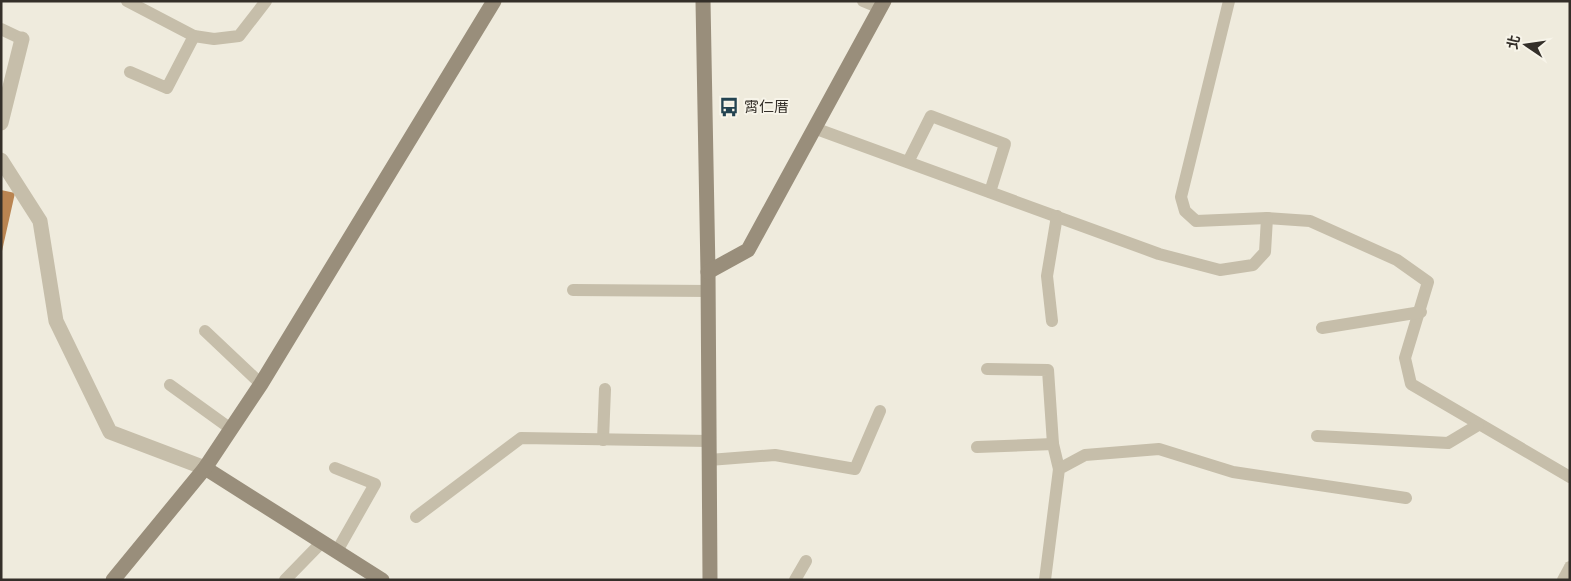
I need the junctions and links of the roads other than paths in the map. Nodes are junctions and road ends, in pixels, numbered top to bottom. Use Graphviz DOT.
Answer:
graph roads {
  1 [pos="127,1"];
  2 [pos="266,1"];
  3 [pos="494,1"];
  4 [pos="703,1"];
  5 [pos="864,1"];
  6 [pos="1229,1"];
  7 [pos="882,5"];
  8 [pos="1,29"];
  9 [pos="194,36"];
  10 [pos="22,39"];
  11 [pos="130,72"];
  12 [pos="1,123"];
  13 [pos="814,128"];
  14 [pos="1,160"];
  15 [pos="908,162"];
  16 [pos="990,192"];
  17 [pos="1057,216"];
  18 [pos="1267,218"];
  19 [pos="708,272"];
  20 [pos="574,290"];
  21 [pos="709,291"];
  22 [pos="1421,312"];
  23 [pos="1052,321"];
  24 [pos="1322,328"];
  25 [pos="205,331"];
  26 [pos="987,370"];
  27 [pos="261,384"];
  28 [pos="170,386"];
  29 [pos="605,389"];
  30 [pos="880,411"];
  31 [pos="1478,425"];
  32 [pos="231,429"];
  33 [pos="1317,436"];
  34 [pos="603,440"];
  35 [pos="709,441"];
  36 [pos="1053,444"];
  37 [pos="977,447"];
  38 [pos="709,460"];
  39 [pos="205,468"];
  40 [pos="335,468"];
  41 [pos="1059,470"];
  42 [pos="1570,477"];
  43 [pos="1406,498"];
  44 [pos="416,517"];
  45 [pos="322,542"];
  46 [pos="337,551"];
  47 [pos="806,561"];
  48 [pos="1570,567"];
  49 [pos="113,580"];
  50 [pos="285,580"];
  51 [pos="382,580"];
  52 [pos="710,580"];
  53 [pos="795,580"];
  54 [pos="1045,580"];
  55 [pos="1563,580"];
  1 -- 9 [label="lane"];
  2 -- 9 [label="lane"];
  3 -- 27 [label="street"];
  4 -- 19 [label="street"];
  5 -- 7 [label="lane"];
  6 -- 18 [label="lane"];
  7 -- 13 [label="street"];
  8 -- 10 [label="lane"];
  9 -- 11 [label="lane"];
  10 -- 12 [label="street"];
  13 -- 15 [label="lane"];
  13 -- 19 [label="street"];
  14 -- 39 [label="street"];
  15 -- 16 [label="lane"];
  15 -- 16 [label="lane"];
  16 -- 17 [label="lane"];
  17 -- 18 [label="lane"];
  17 -- 23 [label="lane"];
  18 -- 22 [label="lane"];
  19 -- 21 [label="street"];
  20 -- 21 [label="lane"];
  21 -- 35 [label="street"];
  22 -- 24 [label="lane"];
  22 -- 31 [label="lane"];
  25 -- 27 [label="lane"];
  26 -- 36 [label="lane"];
  27 -- 32 [label="street"];
  28 -- 32 [label="lane"];
  29 -- 34 [label="lane"];
  30 -- 38 [label="lane"];
  31 -- 33 [label="lane"];
  31 -- 42 [label="lane"];
  32 -- 39 [label="street"];
  34 -- 35 [label="lane"];
  34 -- 44 [label="lane"];
  35 -- 38 [label="street"];
  36 -- 37 [label="lane"];
  36 -- 41 [label="lane"];
  38 -- 52 [label="street"];
  39 -- 45 [label="street"];
  39 -- 49 [label="street"];
  40 -- 46 [label="lane"];
  41 -- 43 [label="lane"];
  41 -- 54 [label="lane"];
  45 -- 46 [label="street"];
  45 -- 50 [label="lane"];
  46 -- 51 [label="street"];
  47 -- 53 [label="lane"];
  48 -- 55 [label="lane"];
}
